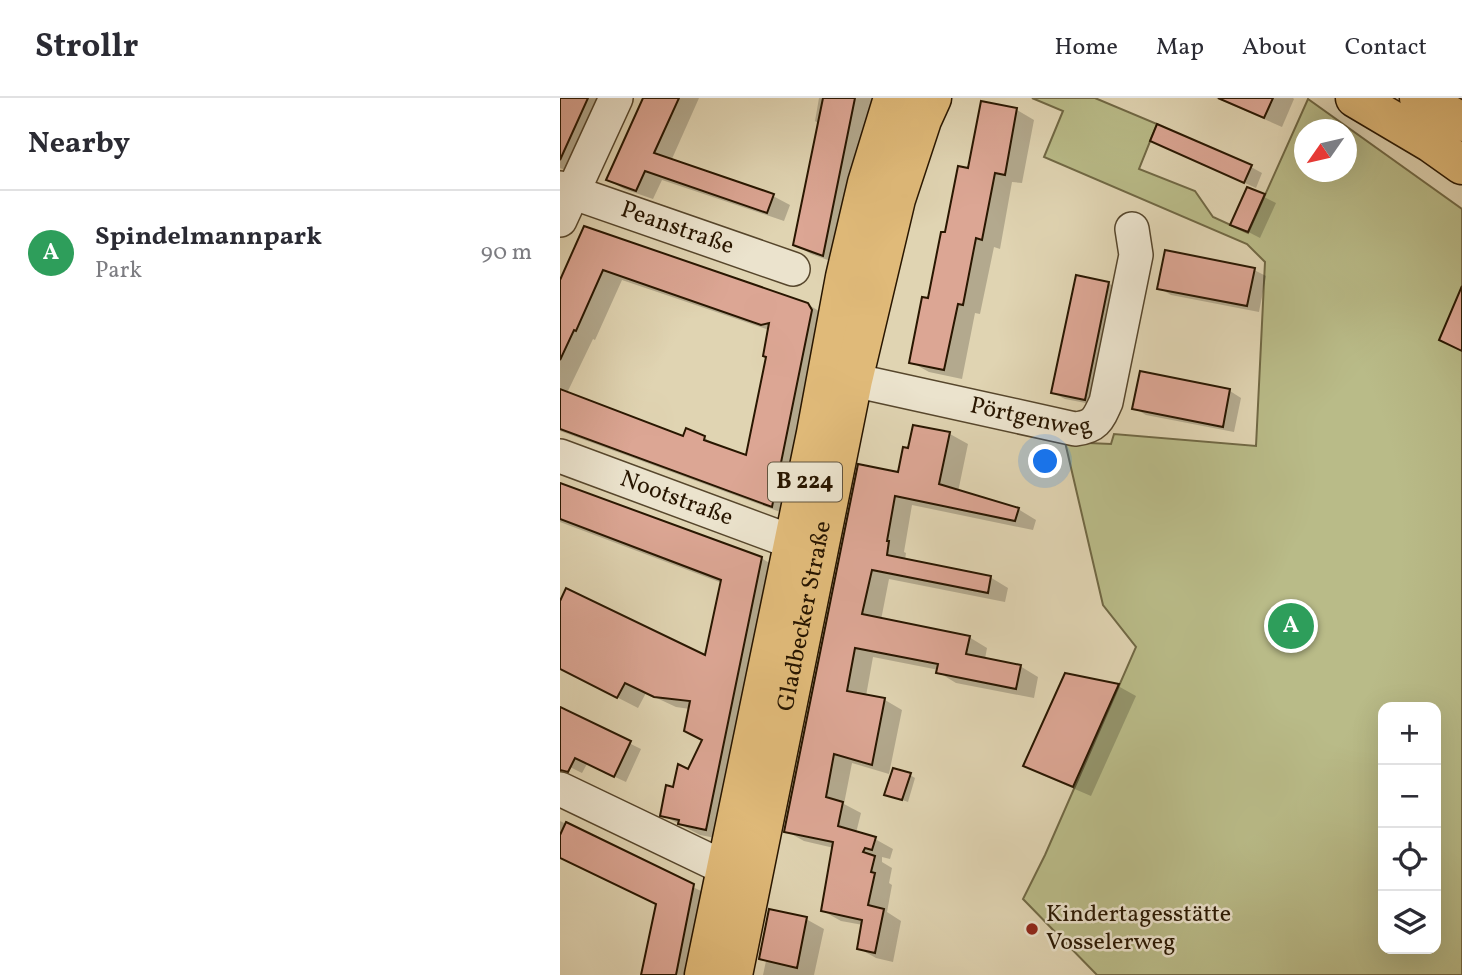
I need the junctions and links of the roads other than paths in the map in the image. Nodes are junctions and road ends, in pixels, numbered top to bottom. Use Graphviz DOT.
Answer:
graph roads {
  1 [pos="616,98"];
  2 [pos="892,98"];
  3 [pos="932,98"];
  4 [pos="1378,104"];
  5 [pos="1446,123"];
  6 [pos="564,200"];
  7 [pos="1132,229"];
  8 [pos="793,269"];
  9 [pos="853,380"];
  10 [pos="560,456"];
  11 [pos="792,542"];
  12 [pos="560,789"];
  13 [pos="725,868"];
  14 [pos="704,975"];
  15 [pos="733,975"];
  1 -- 6 [label="street"];
  2 -- 11 [label="main road, Gladbecker Straße / B 224"];
  3 -- 9 [label="main road, Gladbecker Straße / B 224"];
  4 -- 5 [label="main road"];
  6 -- 8 [label="street, Peanstraße"];
  7 -- 9 [label="street, Pörtgenweg"];
  9 -- 15 [label="main road, Gladbecker Straße / B 224"];
  10 -- 11 [label="street, Nootstraße"];
  11 -- 13 [label="main road, Gladbecker Straße / B 224"];
  12 -- 13 [label="street"];
  13 -- 14 [label="main road, Gladbecker Straße / B 224"];
}
